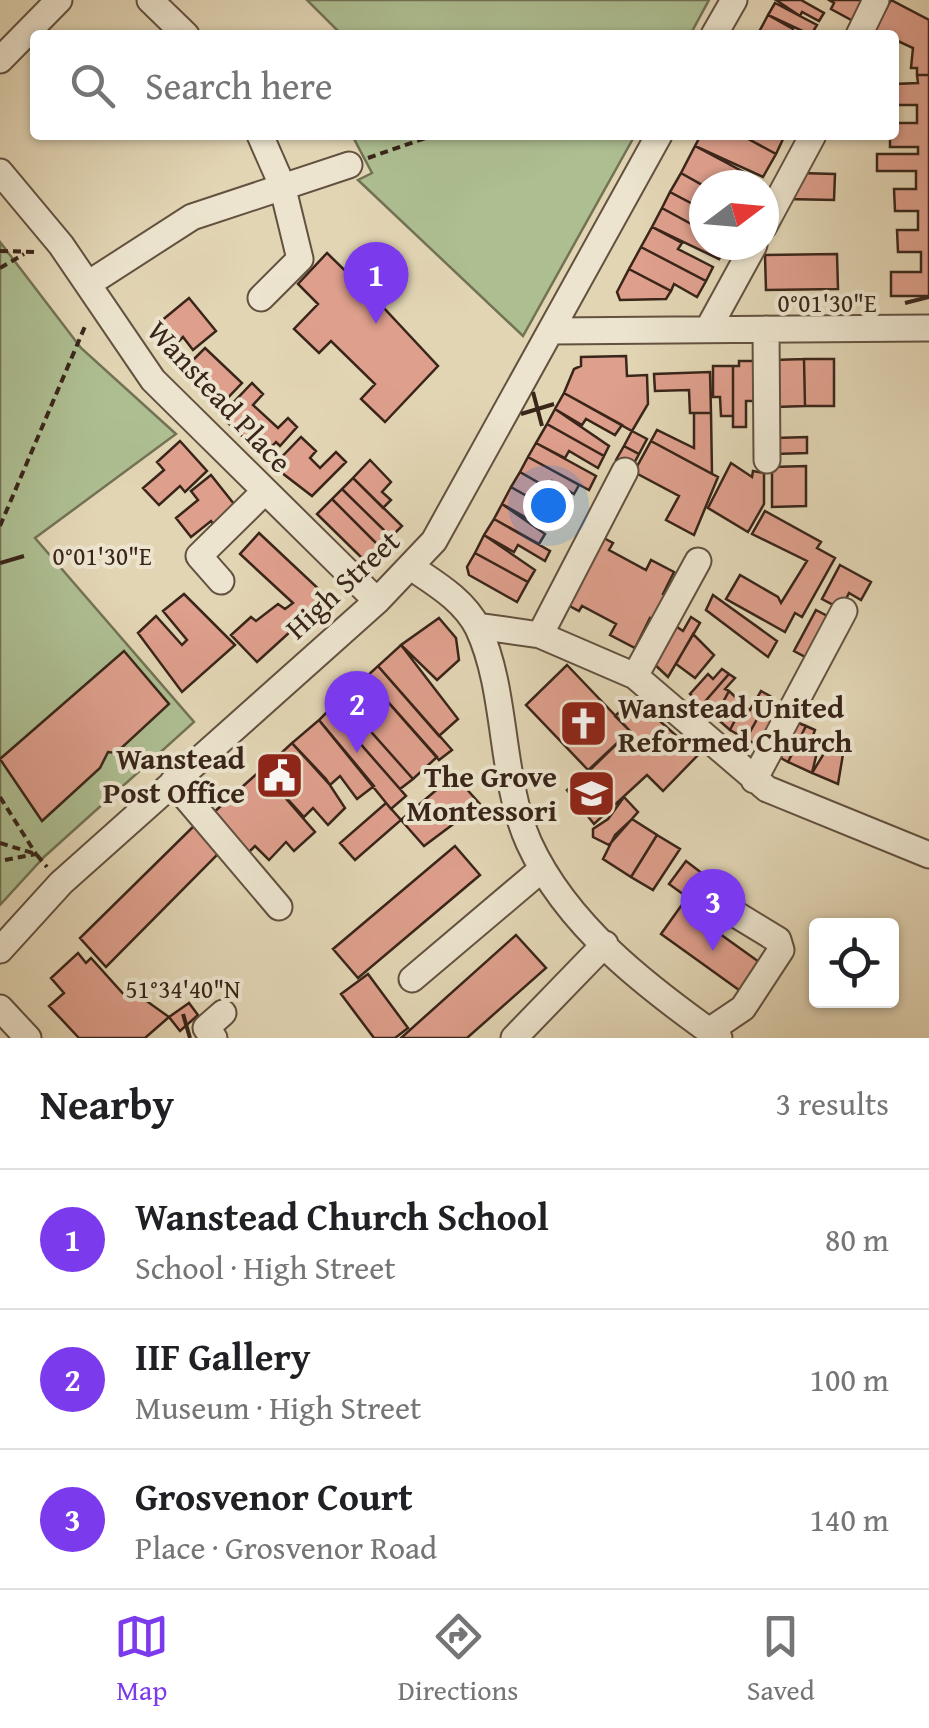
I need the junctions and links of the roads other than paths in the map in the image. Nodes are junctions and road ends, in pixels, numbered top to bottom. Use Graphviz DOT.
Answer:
graph roads {
  1 [pos="59,0"];
  2 [pos="150,0"];
  3 [pos="734,0"];
  4 [pos="876,0"];
  5 [pos="181,30"];
  6 [pos="717,30"];
  7 [pos="851,30"];
  8 [pos="0,60"];
  9 [pos="262,140"];
  10 [pos="656,140"];
  11 [pos="811,140"];
  12 [pos="349,165"];
  13 [pos="0,172"];
  14 [pos="282,185"];
  15 [pos="779,199"];
  16 [pos="746,260"];
  17 [pos="92,292"];
  18 [pos="261,298"];
  19 [pos="929,328"];
  20 [pos="708,329"];
  21 [pos="766,329"];
  22 [pos="552,331"];
  23 [pos="767,460"];
  24 [pos="625,471"];
  25 [pos="264,492"];
  26 [pos="698,561"];
  27 [pos="411,567"];
  28 [pos="221,581"];
  29 [pos="377,600"];
  30 [pos="844,611"];
  31 [pos="477,626"];
  32 [pos="540,635"];
  33 [pos="635,676"];
  34 [pos="754,780"];
  35 [pos="173,782"];
  36 [pos="929,855"];
  37 [pos="542,869"];
  38 [pos="700,892"];
  39 [pos="279,907"];
  40 [pos="605,944"];
  41 [pos="0,950"];
  42 [pos="412,979"];
  43 [pos="0,1008"];
  44 [pos="223,1013"];
  45 [pos="706,1033"];
  46 [pos="28,1038"];
  47 [pos="214,1038"];
  48 [pos="514,1038"];
  1 -- 8 [label="street"];
  2 -- 5 [label="street"];
  3 -- 6 [label="street"];
  4 -- 7 [label="street"];
  9 -- 14 [label="street"];
  10 -- 22 [label="street, High Street"];
  11 -- 15 [label="street"];
  12 -- 14 [label="street"];
  13 -- 17 [label="street, Wanstead Place"];
  14 -- 17 [label="street"];
  14 -- 18 [label="street"];
  16 -- 20 [label="street"];
  17 -- 25 [label="street, Wanstead Place"];
  19 -- 21 [label="street"];
  20 -- 21 [label="street"];
  20 -- 22 [label="street"];
  21 -- 23 [label="street"];
  22 -- 27 [label="street, High Street"];
  24 -- 32 [label="street"];
  25 -- 28 [label="street"];
  25 -- 29 [label="street, Wanstead Place"];
  26 -- 33 [label="street"];
  27 -- 29 [label="street, High Street"];
  27 -- 31 [label="street"];
  29 -- 35 [label="street, High Street"];
  30 -- 34 [label="street"];
  31 -- 32 [label="street"];
  31 -- 37 [label="street"];
  32 -- 33 [label="street"];
  33 -- 34 [label="street"];
  34 -- 36 [label="street"];
  35 -- 39 [label="street"];
  35 -- 41 [label="street, High Street"];
  37 -- 40 [label="street"];
  37 -- 42 [label="street"];
  38 -- 45 [label="street"];
  40 -- 45 [label="street"];
  40 -- 48 [label="street"];
  43 -- 46 [label="street"];
  44 -- 47 [label="street"];
}
